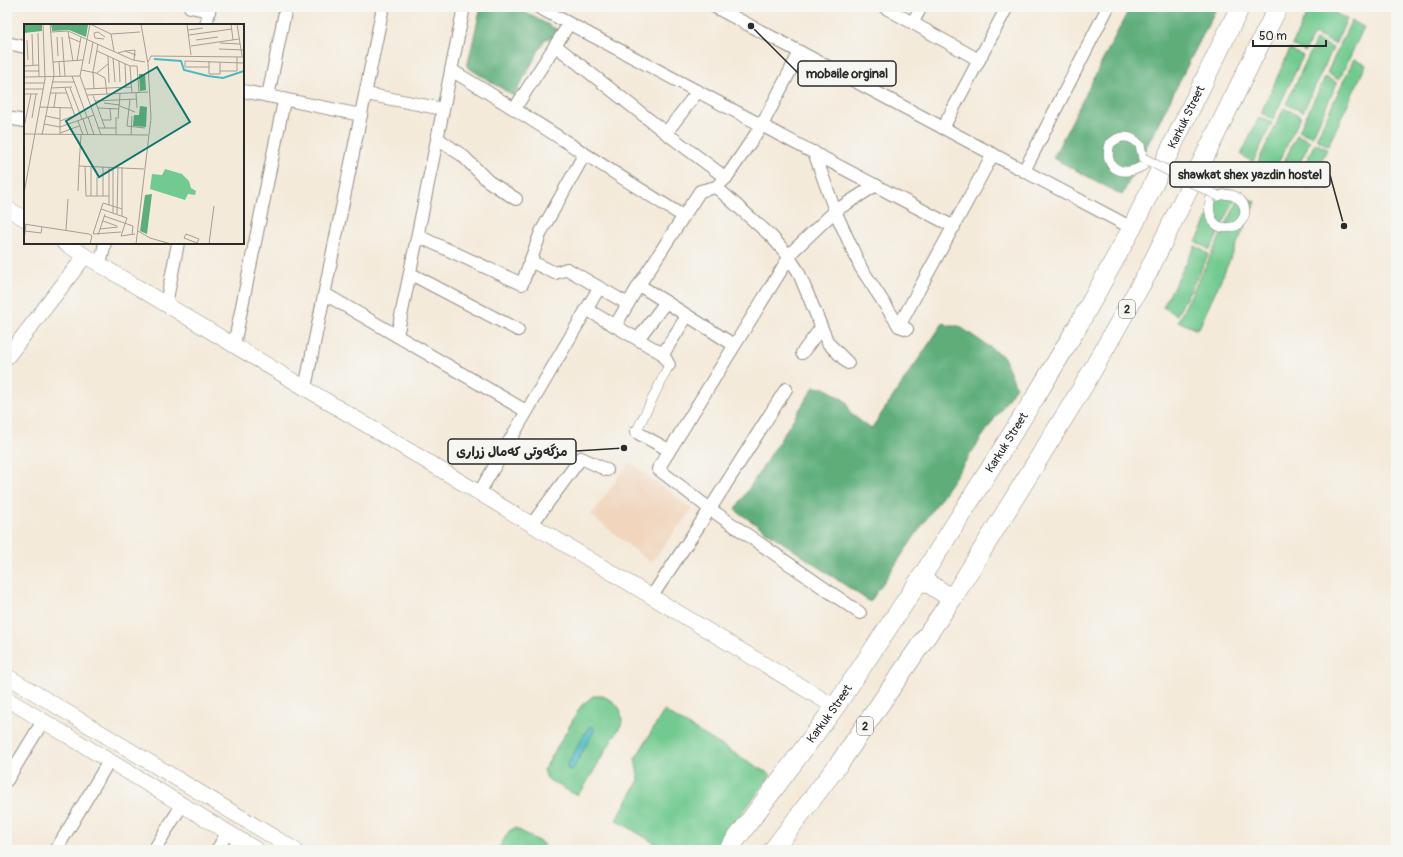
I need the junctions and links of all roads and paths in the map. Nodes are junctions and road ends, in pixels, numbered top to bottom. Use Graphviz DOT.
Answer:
graph roads {
  1 [pos="190,7"];
  2 [pos="286,7"];
  3 [pos="383,7"];
  4 [pos="464,7"];
  5 [pos="538,7"];
  6 [pos="715,7"];
  7 [pos="884,7"];
  8 [pos="921,7"];
  9 [pos="1007,7"];
  10 [pos="1108,7"];
  11 [pos="1240,7"];
  12 [pos="1278,7"];
  13 [pos="210,9"];
  14 [pos="913,22"];
  15 [pos="206,24"];
  16 [pos="569,24"];
  17 [pos="7,43"];
  18 [pos="556,46"];
  19 [pos="24,47"];
  20 [pos="800,52"];
  21 [pos="979,60"];
  22 [pos="451,70"];
  23 [pos="244,91"];
  24 [pos="698,91"];
  25 [pos="366,94"];
  26 [pos="268,96"];
  27 [pos="284,100"];
  28 [pos="516,108"];
  29 [pos="443,109"];
  30 [pos="362,115"];
  31 [pos="7,118"];
  32 [pos="24,121"];
  33 [pos="762,125"];
  34 [pos="943,128"];
  35 [pos="666,134"];
  36 [pos="437,138"];
  37 [pos="814,152"];
  38 [pos="993,154"];
  39 [pos="584,155"];
  40 [pos="1144,165"];
  41 [pos="1024,171"];
  42 [pos="726,178"];
  43 [pos="876,185"];
  44 [pos="716,187"];
  45 [pos="1211,196"];
  46 [pos="516,199"];
  47 [pos="7,208"];
  48 [pos="835,211"];
  49 [pos="683,216"];
  50 [pos="24,218"];
  51 [pos="954,227"];
  52 [pos="1132,228"];
  53 [pos="418,236"];
  54 [pos="66,244"];
  55 [pos="104,244"];
  56 [pos="178,244"];
  57 [pos="85,256"];
  58 [pos="789,257"];
  59 [pos="530,261"];
  60 [pos="100,264"];
  61 [pos="411,274"];
  62 [pos="639,285"];
  63 [pos="599,288"];
  64 [pos="325,294"];
  65 [pos="666,302"];
  66 [pos="166,304"];
  67 [pos="628,304"];
  68 [pos="586,310"];
  69 [pos="688,316"];
  70 [pos="615,326"];
  71 [pos="821,328"];
  72 [pos="518,330"];
  73 [pos="397,336"];
  74 [pos="638,339"];
  75 [pos="234,345"];
  76 [pos="734,345"];
  77 [pos="802,353"];
  78 [pos="663,354"];
  79 [pos="7,357"];
  80 [pos="848,363"];
  81 [pos="669,365"];
  82 [pos="305,388"];
  83 [pos="786,389"];
  84 [pos="526,411"];
  85 [pos="636,432"];
  86 [pos="669,450"];
  87 [pos="607,470"];
  88 [pos="479,492"];
  89 [pos="710,509"];
  90 [pos="532,524"];
  91 [pos="921,578"];
  92 [pos="652,596"];
  93 [pos="952,599"];
  94 [pos="860,614"];
  95 [pos="7,676"];
  96 [pos="38,695"];
  97 [pos="7,699"];
  98 [pos="835,707"];
  99 [pos="28,712"];
  100 [pos="43,721"];
  101 [pos="109,761"];
  102 [pos="7,780"];
  103 [pos="182,805"];
  104 [pos="260,830"];
  105 [pos="228,832"];
  106 [pos="254,848"];
  107 [pos="56,850"];
  108 [pos="154,850"];
  109 [pos="217,850"];
  110 [pos="294,850"];
  111 [pos="728,850"];
  112 [pos="773,850"];
  1 -- 13 [label="street"];
  2 -- 26 [label="street"];
  3 -- 25 [label="street"];
  4 -- 22 [label="street"];
  5 -- 16 [label="street"];
  6 -- 20 [label="street"];
  7 -- 14 [label="street"];
  8 -- 14 [label="street"];
  9 -- 21 [label="street"];
  10 -- 41 [label="street"];
  11 -- 52 [label="highway, Karkuk Street"];
  12 -- 93 [label="highway, 2"];
  13 -- 15 [label="street"];
  14 -- 21 [label="street"];
  16 -- 18 [label="street"];
  16 -- 24 [label="street"];
  17 -- 19 [label="street"];
  18 -- 28 [label="street"];
  18 -- 35 [label="street"];
  20 -- 33 [label="street"];
  20 -- 34 [label="street"];
  21 -- 34 [label="street"];
  22 -- 28 [label="street"];
  22 -- 29 [label="street"];
  23 -- 26 [label="street"];
  24 -- 33 [label="street"];
  24 -- 35 [label="street"];
  25 -- 29 [label="street"];
  25 -- 30 [label="street"];
  26 -- 27 [label="street"];
  27 -- 30 [label="street"];
  27 -- 75 [label="street"];
  28 -- 39 [label="street"];
  29 -- 36 [label="street"];
  30 -- 64 [label="street"];
  31 -- 32 [label="street"];
  33 -- 37 [label="street"];
  33 -- 42 [label="street"];
  34 -- 38 [label="street"];
  35 -- 42 [label="street"];
  36 -- 46 [label="street"];
  36 -- 53 [label="street"];
  37 -- 43 [label="street"];
  37 -- 48 [label="street"];
  38 -- 41 [label="street"];
  38 -- 51 [label="street"];
  39 -- 49 [label="street"];
  39 -- 59 [label="street"];
  40 -- 45 [label="street, bridge"];
  41 -- 52 [label="street"];
  42 -- 44 [label="street"];
  43 -- 48 [label="street"];
  43 -- 51 [label="street"];
  44 -- 49 [label="street"];
  44 -- 58 [label="street"];
  47 -- 50 [label="street"];
  48 -- 51 [label="street"];
  48 -- 58 [label="street"];
  49 -- 62 [label="street"];
  52 -- 91 [label="highway, Karkuk Street"];
  53 -- 59 [label="street"];
  53 -- 61 [label="street"];
  54 -- 57 [label="street"];
  55 -- 60 [label="street"];
  56 -- 66 [label="street"];
  57 -- 60 [label="street"];
  57 -- 79 [label="street"];
  58 -- 71 [label="street"];
  58 -- 76 [label="street"];
  59 -- 63 [label="street"];
  60 -- 66 [label="street"];
  61 -- 72 [label="street"];
  61 -- 73 [label="street"];
  62 -- 65 [label="street"];
  62 -- 67 [label="street"];
  63 -- 67 [label="street"];
  63 -- 68 [label="street"];
  64 -- 73 [label="street"];
  64 -- 82 [label="street"];
  65 -- 69 [label="street"];
  65 -- 74 [label="street"];
  66 -- 75 [label="street"];
  67 -- 70 [label="street"];
  68 -- 70 [label="street"];
  68 -- 84 [label="street"];
  69 -- 76 [label="street"];
  69 -- 78 [label="street"];
  70 -- 74 [label="street"];
  71 -- 77 [label="street"];
  71 -- 80 [label="street"];
  73 -- 84 [label="street"];
  74 -- 78 [label="street"];
  75 -- 82 [label="street"];
  76 -- 86 [label="street"];
  78 -- 81 [label="street"];
  81 -- 85 [label="street"];
  82 -- 88 [label="street"];
  83 -- 89 [label="street"];
  84 -- 88 [label="street"];
  85 -- 86 [label="street"];
  86 -- 89 [label="street"];
  87 -- 90 [label="street"];
  88 -- 90 [label="street"];
  89 -- 92 [label="street"];
  89 -- 94 [label="street"];
  90 -- 92 [label="street"];
  91 -- 93 [label="highway"];
  91 -- 98 [label="highway, Karkuk Street"];
  92 -- 98 [label="street"];
  93 -- 112 [label="highway, 2"];
  95 -- 96 [label="street"];
  96 -- 99 [label="street"];
  96 -- 104 [label="street"];
  97 -- 99 [label="street"];
  98 -- 111 [label="highway, Karkuk Street"];
  99 -- 100 [label="street"];
  100 -- 101 [label="street"];
  100 -- 102 [label="street"];
  101 -- 103 [label="street"];
  101 -- 107 [label="street"];
  103 -- 105 [label="street"];
  103 -- 108 [label="street"];
  104 -- 106 [label="street"];
  104 -- 110 [label="street"];
  105 -- 106 [label="street"];
  105 -- 109 [label="street"];
}
